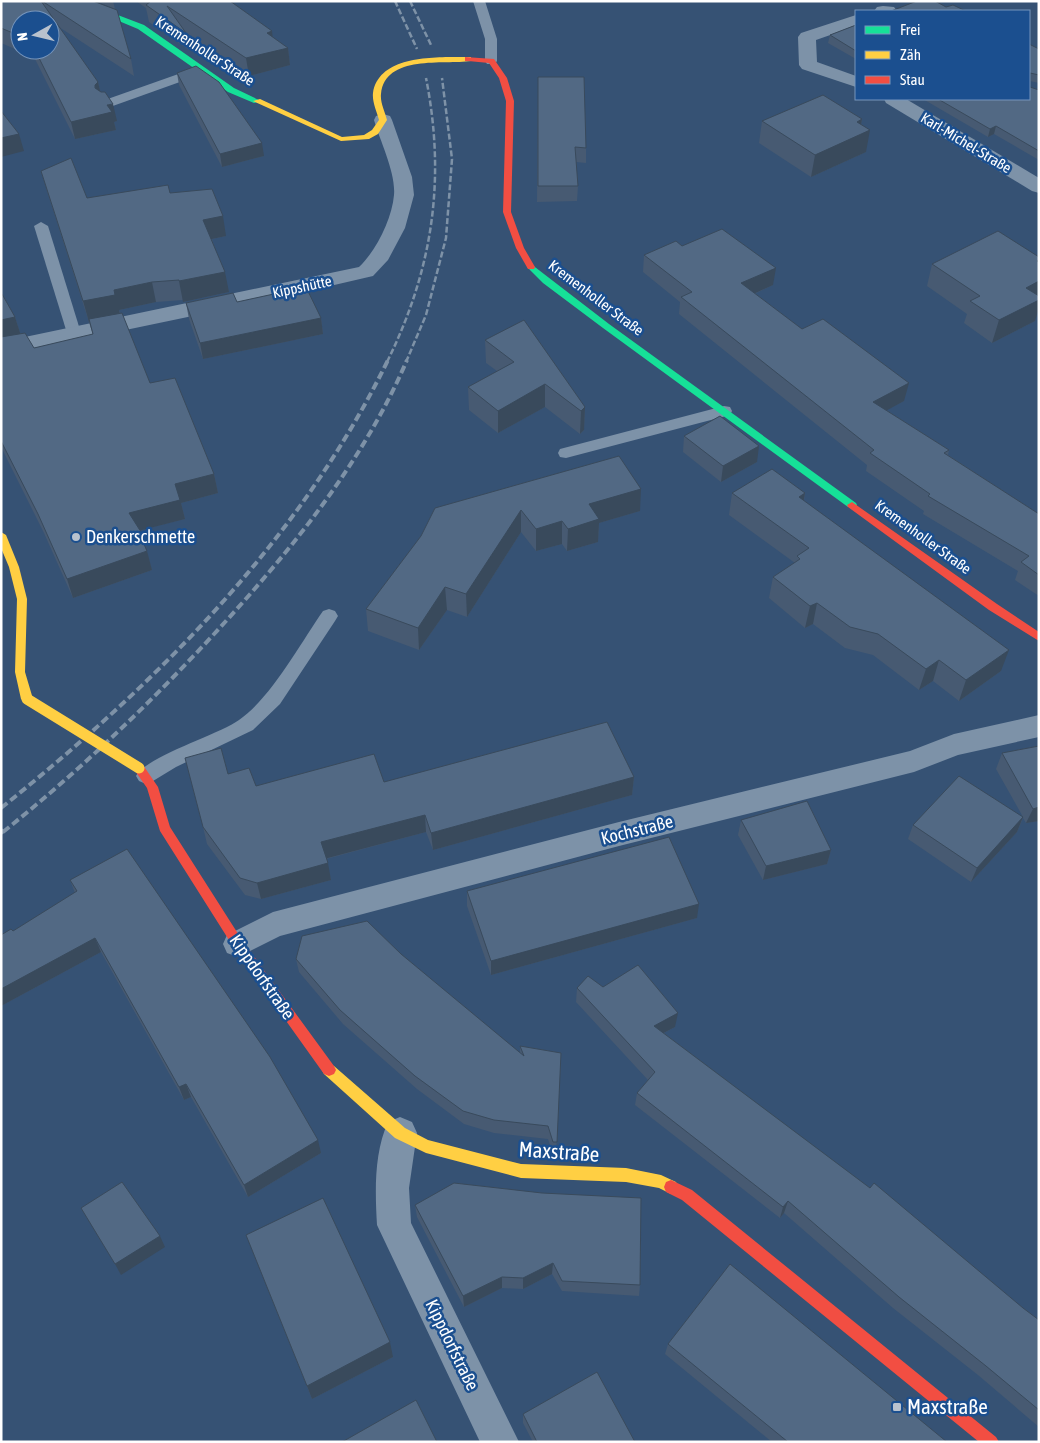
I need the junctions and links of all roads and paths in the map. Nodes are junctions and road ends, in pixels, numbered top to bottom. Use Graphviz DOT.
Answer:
graph roads {
  1 [pos="74,1"];
  2 [pos="479,1"];
  3 [pos="855,20"];
  4 [pos="491,61"];
  5 [pos="203,70"];
  6 [pos="855,82"];
  7 [pos="894,100"];
  8 [pos="106,104"];
  9 [pos="383,120"];
  10 [pos="1039,187"];
  11 [pos="41,226"];
  12 [pos="74,333"];
  13 [pos="1,349"];
  14 [pos="724,411"];
  15 [pos="566,453"];
  16 [pos="1,535"];
  17 [pos="329,616"];
  18 [pos="1039,637"];
  19 [pos="1039,726"];
  20 [pos="142,772"];
  21 [pos="238,944"];
  22 [pos="400,1133"];
  23 [pos="500,1442"];
  24 [pos="991,1442"];
  1 -- 5 [label="street, Kremenholler Straße"];
  2 -- 4 [label="lane"];
  3 -- 6 [label="street"];
  4 -- 9 [label="street"];
  4 -- 14 [label="street, Kremenholler Straße"];
  5 -- 8 [label="lane"];
  5 -- 9 [label="street, Kremenholler Straße"];
  7 -- 10 [label="street, Karl-Michel-Straße"];
  9 -- 12 [label="street, Kippshütte"];
  11 -- 12 [label="lane"];
  12 -- 13 [label="street, Kippshütte"];
  14 -- 15 [label="lane"];
  14 -- 18 [label="street, Kremenholler Straße"];
  16 -- 20 [label="street, bridge"];
  17 -- 20 [label="lane"];
  19 -- 21 [label="street, Kochstraße"];
  20 -- 21 [label="street, Kippdorfstraße"];
  21 -- 22 [label="street, Kippdorfstraße"];
  22 -- 23 [label="street, Kippdorfstraße"];
  22 -- 24 [label="street, Maxstraße"];
}
